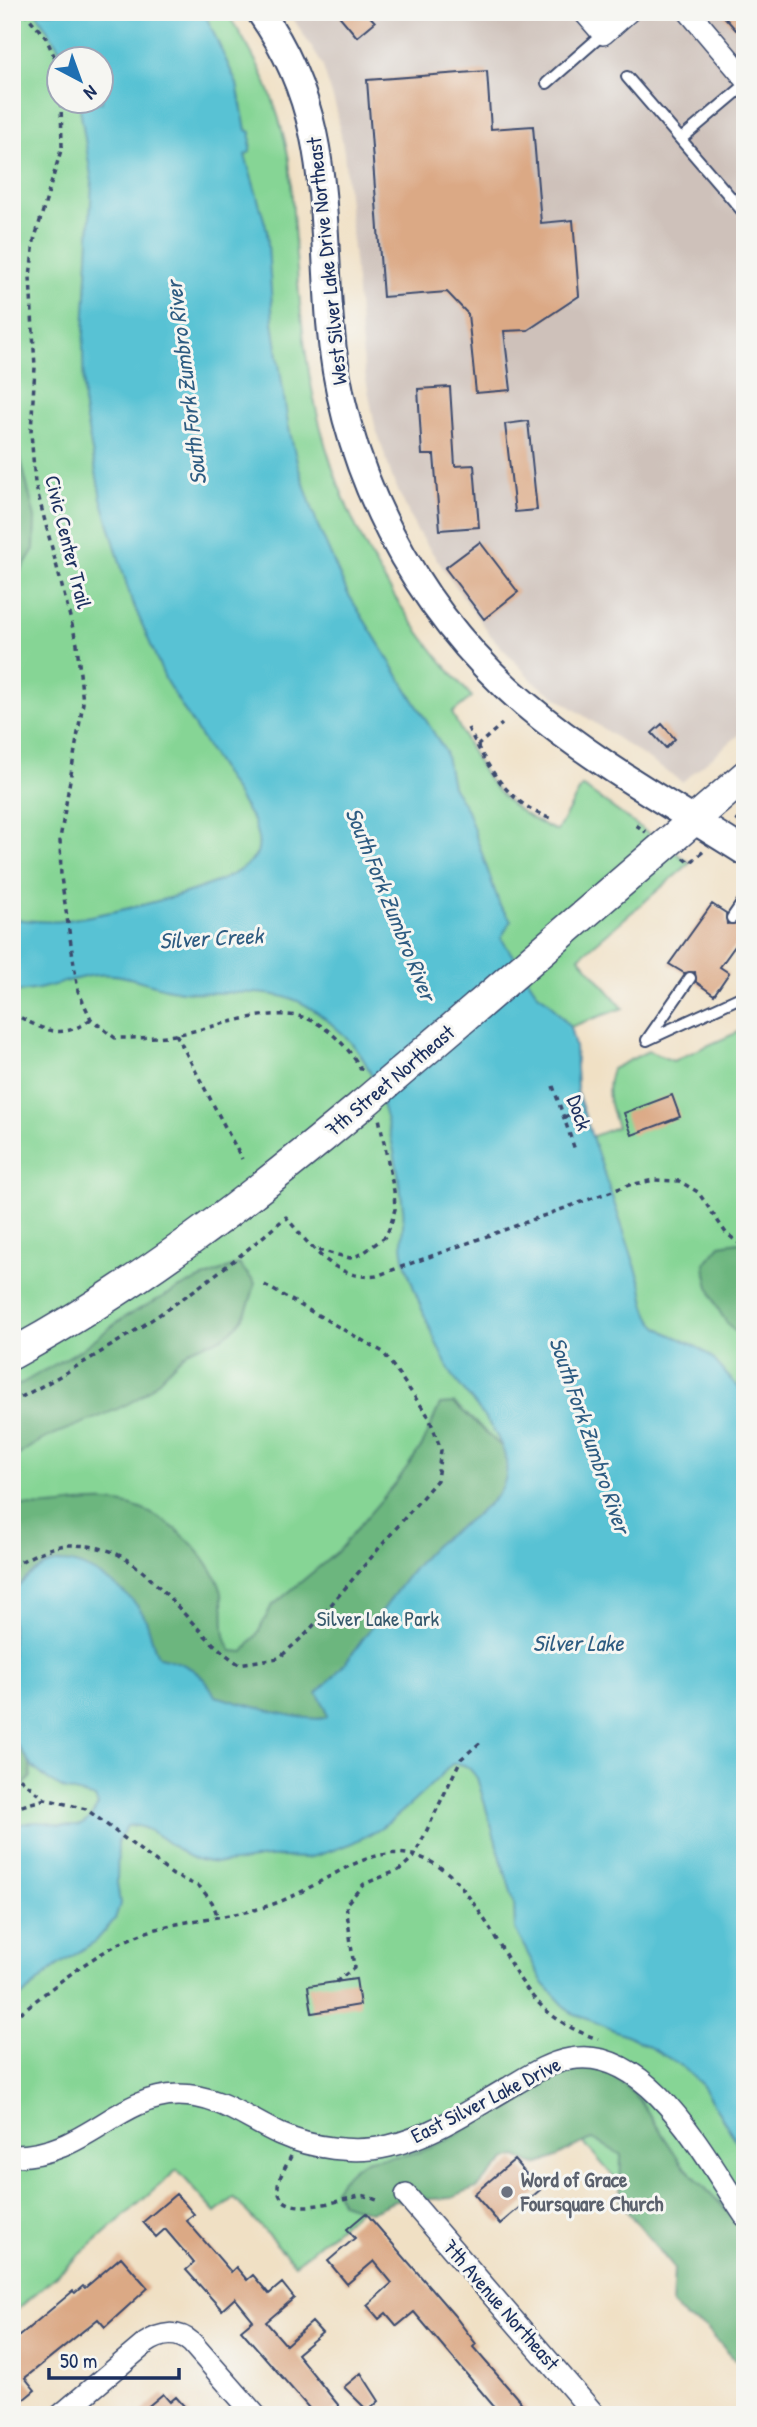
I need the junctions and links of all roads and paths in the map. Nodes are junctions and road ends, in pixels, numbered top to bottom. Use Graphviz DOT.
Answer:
graph roads {
  1 [pos="24,12"];
  2 [pos="260,12"];
  3 [pos="584,12"];
  4 [pos="628,12"];
  5 [pos="689,12"];
  6 [pos="603,34"];
  7 [pos="50,46"];
  8 [pos="626,77"];
  9 [pos="745,78"];
  10 [pos="547,83"];
  11 [pos="745,85"];
  12 [pos="61,116"];
  13 [pos="681,139"];
  14 [pos="745,214"];
  15 [pos="502,724"];
  16 [pos="468,728"];
  17 [pos="477,746"];
  18 [pos="745,776"];
  19 [pos="552,819"];
  20 [pos="694,820"];
  21 [pos="745,852"];
  22 [pos="745,899"];
  23 [pos="732,918"];
  24 [pos="690,978"];
  25 [pos="745,995"];
  26 [pos="12,1013"];
  27 [pos="266,1017"];
  28 [pos="91,1019"];
  29 [pos="176,1034"];
  30 [pos="553,1086"];
  31 [pos="583,1110"];
  32 [pos="564,1117"];
  33 [pos="575,1150"];
  34 [pos="242,1158"];
  35 [pos="375,1245"];
  36 [pos="745,1248"];
  37 [pos="318,1250"];
  38 [pos="261,1283"];
  39 [pos="12,1354"];
  40 [pos="12,1402"];
  41 [pos="12,1566"];
  42 [pos="482,1741"];
  43 [pos="12,1772"];
  44 [pos="45,1799"];
  45 [pos="12,1808"];
  46 [pos="414,1857"];
  47 [pos="218,1917"];
  48 [pos="336,1982"];
  49 [pos="12,2019"];
  50 [pos="603,2041"];
  51 [pos="298,2141"];
  52 [pos="12,2156"];
  53 [pos="406,2195"];
  54 [pos="377,2200"];
  55 [pos="745,2216"];
  56 [pos="560,2410"];
  57 [pos="593,2414"];
  58 [pos="61,2415"];
  59 [pos="255,2415"];
  60 [pos="564,2415"];
  1 -- 7 [label="path"];
  2 -- 20 [label="street, West Silver Lake Drive Northeast"];
  3 -- 6 [label="street"];
  4 -- 6 [label="street"];
  5 -- 9 [label="street"];
  6 -- 10 [label="lane"];
  8 -- 13 [label="lane"];
  11 -- 13 [label="lane"];
  12 -- 28 [label="path, Civic Center Trail"];
  13 -- 14 [label="lane"];
  15 -- 17 [label="path"];
  16 -- 17 [label="path"];
  17 -- 19 [label="path"];
  18 -- 20 [label="main road, 7th Street Northeast"];
  20 -- 21 [label="street, West Silver Lake Drive Northeast"];
  20 -- 39 [label="main road, 7th Street Northeast, bridge"];
  22 -- 23 [label="lane"];
  24 -- 25 [label="lane"];
  26 -- 28 [label="path"];
  27 -- 29 [label="path"];
  28 -- 29 [label="path"];
  29 -- 34 [label="path"];
  30 -- 32 [label="path, Dock"];
  31 -- 32 [label="path"];
  32 -- 33 [label="path, Dock"];
  35 -- 37 [label="path"];
  36 -- 37 [label="path"];
  37 -- 40 [label="path"];
  38 -- 41 [label="path"];
  42 -- 46 [label="path"];
  43 -- 44 [label="path"];
  44 -- 45 [label="path"];
  44 -- 47 [label="path"];
  46 -- 47 [label="path"];
  46 -- 48 [label="path"];
  46 -- 50 [label="path"];
  47 -- 49 [label="path"];
  51 -- 52 [label="street, East Silver Lake Drive"];
  51 -- 54 [label="path"];
  51 -- 55 [label="street, East Silver Lake Drive"];
  53 -- 57 [label="street, 7th Avenue Northeast"];
  56 -- 60 [label="path"];
  58 -- 59 [label="street"];
}
